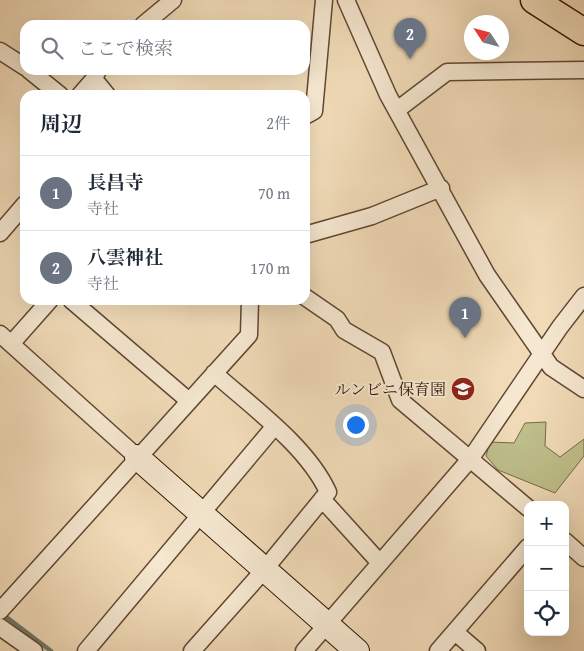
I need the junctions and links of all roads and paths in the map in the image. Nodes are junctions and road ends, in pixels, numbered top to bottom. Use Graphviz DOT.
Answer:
graph roads {
  1 [pos="173,0"];
  2 [pos="324,0"];
  3 [pos="346,0"];
  4 [pos="534,0"];
  5 [pos="149,20"];
  6 [pos="584,32"];
  7 [pos="0,51"];
  8 [pos="20,64"];
  9 [pos="584,70"];
  10 [pos="35,75"];
  11 [pos="95,75"];
  12 [pos="97,75"];
  13 [pos="54,90"];
  14 [pos="84,90"];
  15 [pos="104,90"];
  16 [pos="397,110"];
  17 [pos="310,113"];
  18 [pos="441,188"];
  19 [pos="20,210"];
  20 [pos="0,232"];
  21 [pos="310,234"];
  22 [pos="584,296"];
  23 [pos="310,300"];
  24 [pos="44,305"];
  25 [pos="77,305"];
  26 [pos="250,305"];
  27 [pos="6,339"];
  28 [pos="542,354"];
  29 [pos="214,373"];
  30 [pos="584,389"];
  31 [pos="189,401"];
  32 [pos="274,427"];
  33 [pos="137,457"];
  34 [pos="471,458"];
  35 [pos="322,499"];
  36 [pos="524,504"];
  37 [pos="201,514"];
  38 [pos="569,545"];
  39 [pos="524,552"];
  40 [pos="584,558"];
  41 [pos="380,563"];
  42 [pos="265,569"];
  43 [pos="0,611"];
  44 [pos="327,624"];
  45 [pos="0,627"];
  46 [pos="455,632"];
  47 [pos="34,651"];
  48 [pos="86,651"];
  49 [pos="192,651"];
  50 [pos="304,651"];
  51 [pos="357,651"];
  52 [pos="438,651"];
  53 [pos="477,651"];
  1 -- 5 [label="street"];
  2 -- 17 [label="street"];
  3 -- 16 [label="street"];
  4 -- 6 [label="main road"];
  7 -- 8 [label="street"];
  9 -- 16 [label="street"];
  10 -- 13 [label="street"];
  11 -- 14 [label="street"];
  12 -- 15 [label="street"];
  16 -- 18 [label="street"];
  18 -- 21 [label="street"];
  18 -- 28 [label="street"];
  19 -- 20 [label="street"];
  22 -- 28 [label="street"];
  23 -- 34 [label="street"];
  24 -- 27 [label="street"];
  25 -- 31 [label="street"];
  26 -- 29 [label="street"];
  27 -- 33 [label="street"];
  28 -- 30 [label="street"];
  28 -- 34 [label="street"];
  29 -- 31 [label="street"];
  29 -- 32 [label="street"];
  31 -- 33 [label="street"];
  32 -- 35 [label="street"];
  32 -- 37 [label="street"];
  33 -- 37 [label="street"];
  33 -- 43 [label="street"];
  34 -- 36 [label="street"];
  34 -- 41 [label="street"];
  35 -- 41 [label="street"];
  35 -- 42 [label="street"];
  37 -- 42 [label="street"];
  37 -- 48 [label="street"];
  38 -- 40 [label="street"];
  39 -- 46 [label="street"];
  41 -- 44 [label="street"];
  42 -- 44 [label="street"];
  42 -- 49 [label="street"];
  44 -- 50 [label="street"];
  44 -- 51 [label="street"];
  45 -- 47 [label="street"];
  46 -- 52 [label="street"];
  46 -- 53 [label="street"];
}
